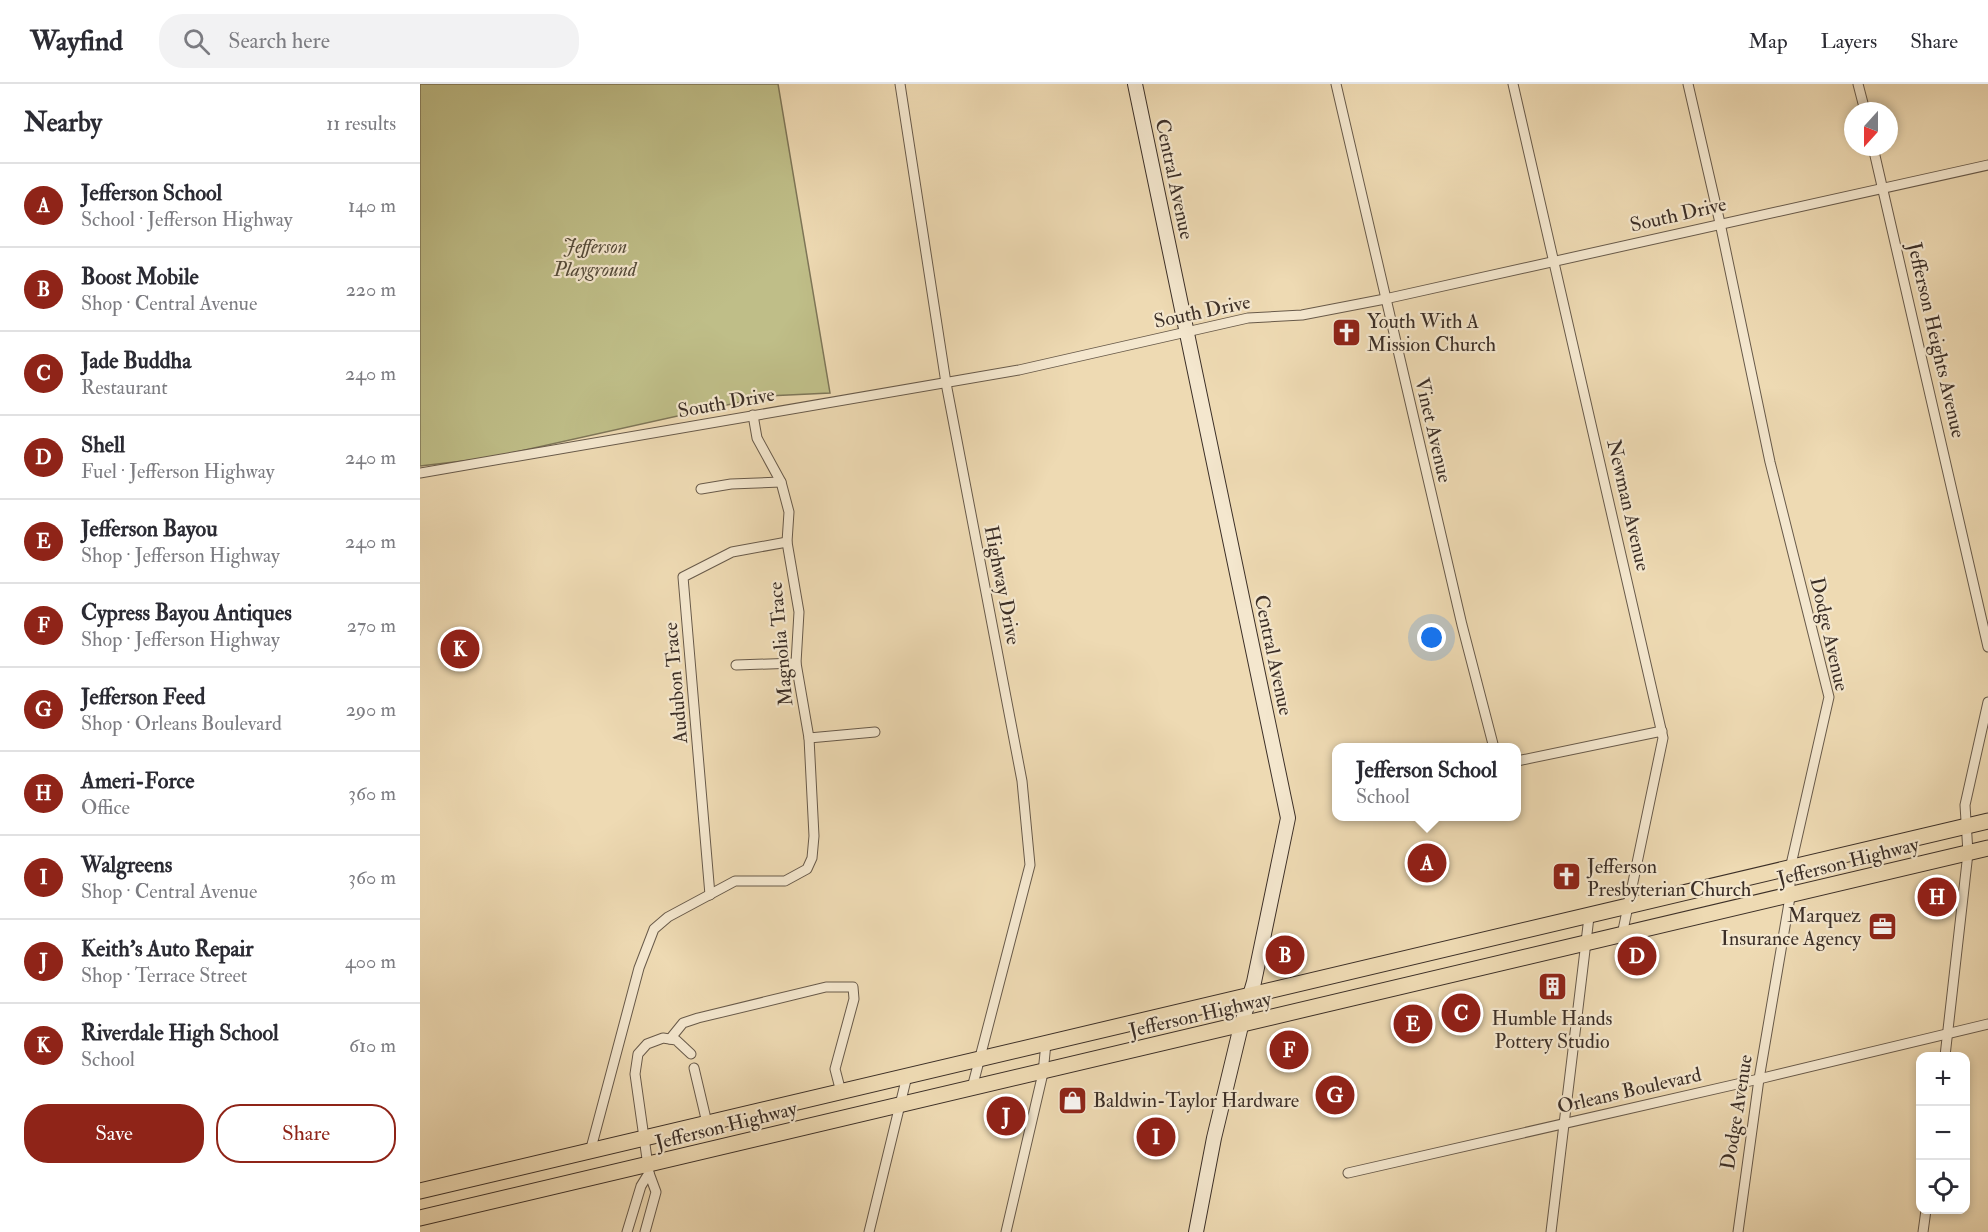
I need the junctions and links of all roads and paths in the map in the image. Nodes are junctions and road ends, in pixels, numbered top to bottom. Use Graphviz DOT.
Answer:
graph roads {
  1 [pos="900,84"];
  2 [pos="1135,84"];
  3 [pos="1336,84"];
  4 [pos="1513,84"];
  5 [pos="1688,84"];
  6 [pos="1858,84"];
  7 [pos="1862,102"];
  8 [pos="1875,156"];
  9 [pos="1988,165"];
  10 [pos="1884,189"];
  11 [pos="1720,223"];
  12 [pos="1554,261"];
  13 [pos="1385,299"];
  14 [pos="1187,332"];
  15 [pos="946,383"];
  16 [pos="753,415"];
  17 [pos="420,473"];
  18 [pos="781,482"];
  19 [pos="700,489"];
  20 [pos="787,542"];
  21 [pos="1988,647"];
  22 [pos="796,663"];
  23 [pos="736,665"];
  24 [pos="1988,702"];
  25 [pos="1662,731"];
  26 [pos="875,732"];
  27 [pos="808,738"];
  28 [pos="1493,743"];
  29 [pos="1521,760"];
  30 [pos="1988,821"];
  31 [pos="1968,826"];
  32 [pos="1988,848"];
  33 [pos="1968,853"];
  34 [pos="1790,869"];
  35 [pos="710,895"];
  36 [pos="1790,897"];
  37 [pos="1628,908"];
  38 [pos="1589,917"];
  39 [pos="1622,935"];
  40 [pos="1585,943"];
  41 [pos="1250,995"];
  42 [pos="1988,1024"];
  43 [pos="1241,1026"];
  44 [pos="1947,1033"];
  45 [pos="670,1040"];
  46 [pos="1046,1043"];
  47 [pos="1945,1052"];
  48 [pos="691,1054"];
  49 [pos="978,1060"];
  50 [pos="694,1068"];
  51 [pos="1043,1072"];
  52 [pos="907,1076"];
  53 [pos="1759,1080"];
  54 [pos="972,1089"];
  55 [pos="841,1092"];
  56 [pos="900,1105"];
  57 [pos="706,1123"];
  58 [pos="1564,1124"];
  59 [pos="645,1138"];
  60 [pos="590,1152"];
  61 [pos="648,1170"];
  62 [pos="1348,1173"];
  63 [pos="420,1191"];
  64 [pos="1925,1214"];
  65 [pos="420,1218"];
  66 [pos="627,1232"];
  67 [pos="645,1232"];
  68 [pos="869,1232"];
  69 [pos="1006,1232"];
  70 [pos="1196,1232"];
  71 [pos="1551,1232"];
  72 [pos="1738,1232"];
  73 [pos="1923,1232"];
  1 -- 15 [label="street, Highway Drive"];
  2 -- 14 [label="main road, Central Avenue"];
  3 -- 13 [label="street, Vinet Avenue"];
  4 -- 12 [label="street, Newman Avenue"];
  5 -- 11 [label="street, Dodge Avenue"];
  6 -- 7 [label="street"];
  8 -- 10 [label="street, Jefferson Heights Avenue"];
  9 -- 10 [label="street, South Drive"];
  10 -- 11 [label="street, South Drive"];
  10 -- 21 [label="street, Jefferson Heights Avenue"];
  11 -- 12 [label="street, South Drive"];
  11 -- 34 [label="street, Dodge Avenue"];
  12 -- 13 [label="street, South Drive"];
  12 -- 25 [label="street, Newman Avenue"];
  13 -- 14 [label="street, South Drive"];
  13 -- 28 [label="street, Vinet Avenue"];
  14 -- 15 [label="street, South Drive"];
  14 -- 41 [label="main road, Central Avenue"];
  15 -- 16 [label="street, South Drive"];
  15 -- 49 [label="street, Highway Drive"];
  16 -- 17 [label="street, South Drive"];
  16 -- 18 [label="street, Magnolia Trace"];
  18 -- 19 [label="street"];
  18 -- 20 [label="street, Magnolia Trace"];
  20 -- 22 [label="street, Magnolia Trace"];
  20 -- 35 [label="street, Audubon Trace"];
  22 -- 23 [label="street"];
  22 -- 27 [label="street, Magnolia Trace"];
  24 -- 31 [label="street"];
  25 -- 29 [label="street"];
  25 -- 37 [label="street, Newman Avenue"];
  26 -- 27 [label="street"];
  27 -- 35 [label="street"];
  30 -- 31 [label="main road, Jefferson Highway"];
  31 -- 33 [label="street"];
  31 -- 34 [label="main road, Jefferson Highway"];
  32 -- 33 [label="main road, Jefferson Highway"];
  33 -- 36 [label="main road, Jefferson Highway"];
  33 -- 44 [label="street"];
  34 -- 36 [label="street, Dodge Avenue"];
  34 -- 37 [label="main road, Jefferson Highway"];
  35 -- 60 [label="street"];
  36 -- 39 [label="main road, Jefferson Highway"];
  36 -- 53 [label="street, Dodge Avenue"];
  37 -- 38 [label="main road, Jefferson Highway"];
  37 -- 39 [label="street, Newman Avenue"];
  38 -- 40 [label="street"];
  38 -- 41 [label="main road, Jefferson Highway"];
  39 -- 40 [label="main road, Jefferson Highway"];
  40 -- 43 [label="main road, Jefferson Highway"];
  40 -- 58 [label="street"];
  41 -- 43 [label="main road, Central Avenue"];
  41 -- 46 [label="main road, Jefferson Highway"];
  42 -- 44 [label="street, Orleans Boulevard"];
  43 -- 51 [label="main road, Jefferson Highway"];
  43 -- 70 [label="main road, Central Avenue"];
  44 -- 47 [label="street"];
  44 -- 53 [label="street, Orleans Boulevard"];
  45 -- 48 [label="street"];
  45 -- 55 [label="street"];
  45 -- 59 [label="street"];
  46 -- 49 [label="main road, Jefferson Highway"];
  46 -- 51 [label="street"];
  49 -- 52 [label="main road, Jefferson Highway"];
  49 -- 54 [label="street, Highway Drive"];
  50 -- 57 [label="street"];
  51 -- 54 [label="main road, Jefferson Highway"];
  51 -- 69 [label="street"];
  52 -- 55 [label="main road, Jefferson Highway"];
  52 -- 56 [label="street"];
  53 -- 58 [label="street, Orleans Boulevard"];
  53 -- 72 [label="street, Dodge Avenue"];
  54 -- 56 [label="main road, Jefferson Highway"];
  55 -- 57 [label="main road, Jefferson Highway"];
  56 -- 61 [label="main road, Jefferson Highway"];
  56 -- 68 [label="street"];
  57 -- 59 [label="main road, Jefferson Highway"];
  58 -- 62 [label="street, Orleans Boulevard"];
  58 -- 71 [label="street"];
  59 -- 60 [label="main road, Jefferson Highway"];
  59 -- 61 [label="street"];
  60 -- 63 [label="main road, Jefferson Highway"];
  61 -- 65 [label="main road, Jefferson Highway"];
  61 -- 66 [label="street"];
  61 -- 67 [label="street"];
  64 -- 73 [label="street"];
}
